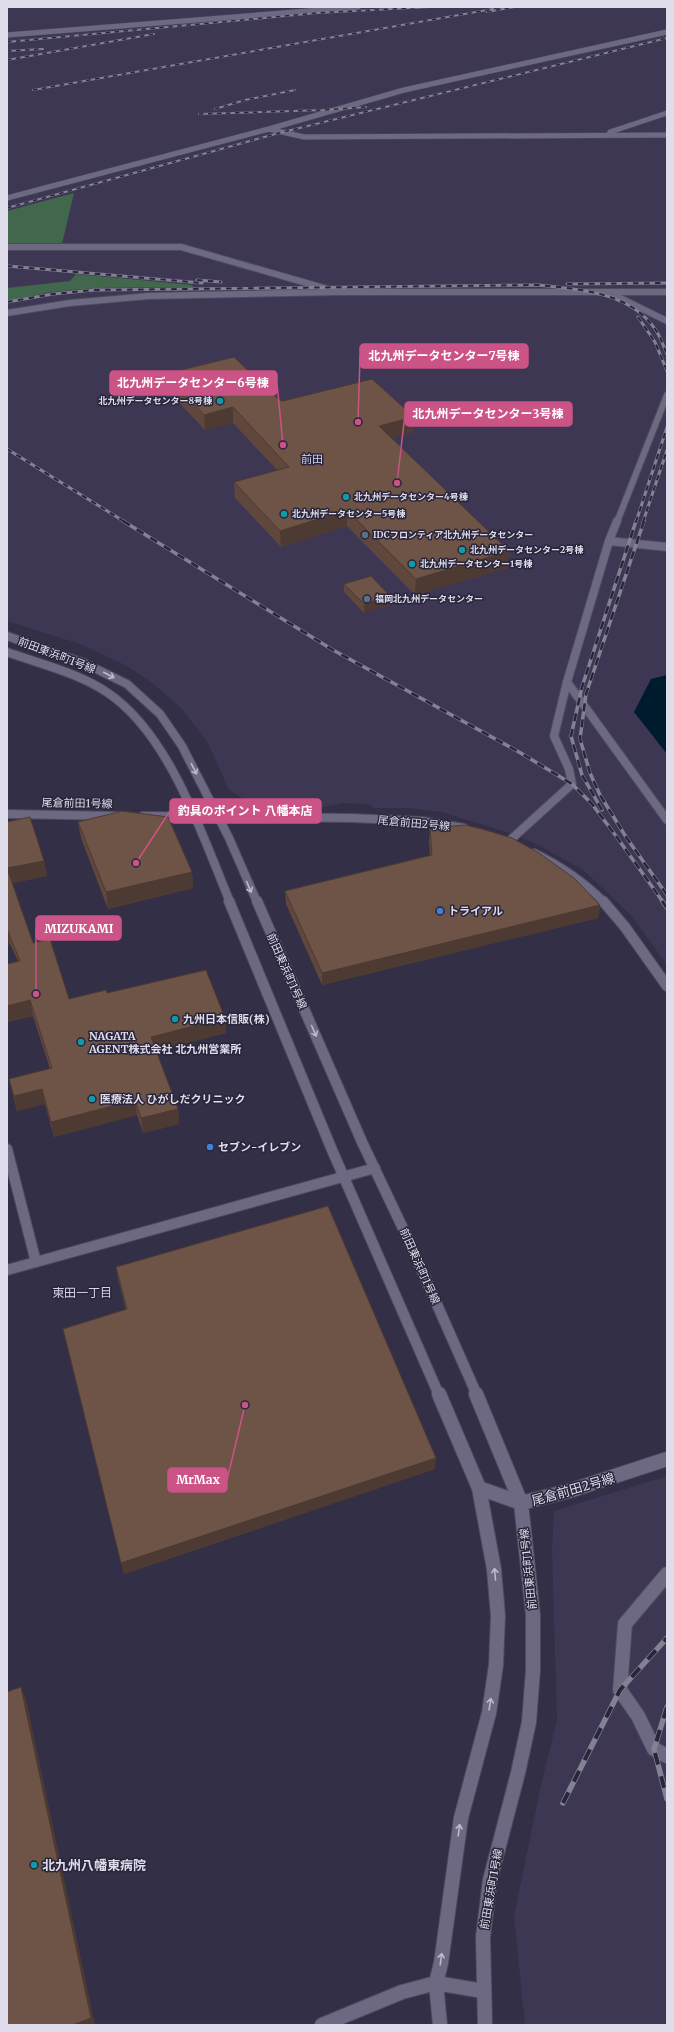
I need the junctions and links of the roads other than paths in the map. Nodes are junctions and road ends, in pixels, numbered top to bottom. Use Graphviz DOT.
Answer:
graph roads {
  1 [pos="358,7"];
  2 [pos="667,32"];
  3 [pos="7,35"];
  4 [pos="667,112"];
  5 [pos="269,129"];
  6 [pos="600,135"];
  7 [pos="667,135"];
  8 [pos="7,198"];
  9 [pos="7,248"];
  10 [pos="337,292"];
  11 [pos="608,292"];
  12 [pos="667,292"];
  13 [pos="7,313"];
  14 [pos="667,321"];
  15 [pos="667,395"];
  16 [pos="609,541"];
  17 [pos="667,547"];
  18 [pos="7,636"];
  19 [pos="7,652"];
  20 [pos="567,682"];
  21 [pos="7,814"];
  22 [pos="194,816"];
  23 [pos="219,817"];
  24 [pos="667,820"];
  25 [pos="474,831"];
  26 [pos="507,843"];
  27 [pos="528,851"];
  28 [pos="667,986"];
  29 [pos="7,1149"];
  30 [pos="375,1168"];
  31 [pos="345,1177"];
  32 [pos="36,1262"];
  33 [pos="7,1270"];
  34 [pos="667,1459"];
  35 [pos="479,1488"];
  36 [pos="520,1504"];
  37 [pos="667,1574"];
  38 [pos="667,1756"];
  39 [pos="436,1983"];
  40 [pos="482,1991"];
  41 [pos="322,2025"];
  42 [pos="440,2025"];
  43 [pos="485,2025"];
  1 -- 3 [label="street"];
  2 -- 5 [label="street"];
  4 -- 6 [label="street"];
  5 -- 6 [label="street"];
  5 -- 8 [label="street"];
  6 -- 7 [label="street"];
  9 -- 10 [label="street"];
  10 -- 11 [label="street"];
  10 -- 13 [label="street"];
  11 -- 12 [label="street"];
  11 -- 14 [label="street"];
  15 -- 16 [label="street"];
  16 -- 17 [label="street"];
  16 -- 20 [label="street"];
  18 -- 23 [label="street, 前田東浜町1号線, one-way"];
  19 -- 22 [label="street, 前田東浜町1号線"];
  20 -- 24 [label="street"];
  20 -- 26 [label="street"];
  21 -- 22 [label="street, 尾倉前田1号線"];
  22 -- 23 [label="street, 尾倉前田1号線"];
  22 -- 31 [label="street, 前田東浜町1号線"];
  23 -- 25 [label="street, 尾倉前田2号線"];
  23 -- 30 [label="street, 前田東浜町1号線, one-way"];
  27 -- 28 [label="street"];
  29 -- 32 [label="street"];
  30 -- 31 [label="street"];
  30 -- 36 [label="street, 前田東浜町1号線"];
  31 -- 32 [label="street"];
  31 -- 35 [label="street, 前田東浜町1号線"];
  32 -- 33 [label="street"];
  34 -- 36 [label="street, 尾倉前田2号線"];
  35 -- 36 [label="street, 尾倉前田2号線"];
  39 -- 35 [label="street, 前田東浜町1号線, one-way"];
  36 -- 40 [label="street, 前田東浜町1号線"];
  37 -- 38 [label="street"];
  39 -- 40 [label="street"];
  39 -- 41 [label="street"];
  39 -- 42 [label="street, 前田東浜町1号線"];
  40 -- 43 [label="street, 前田東浜町1号線"];
}
